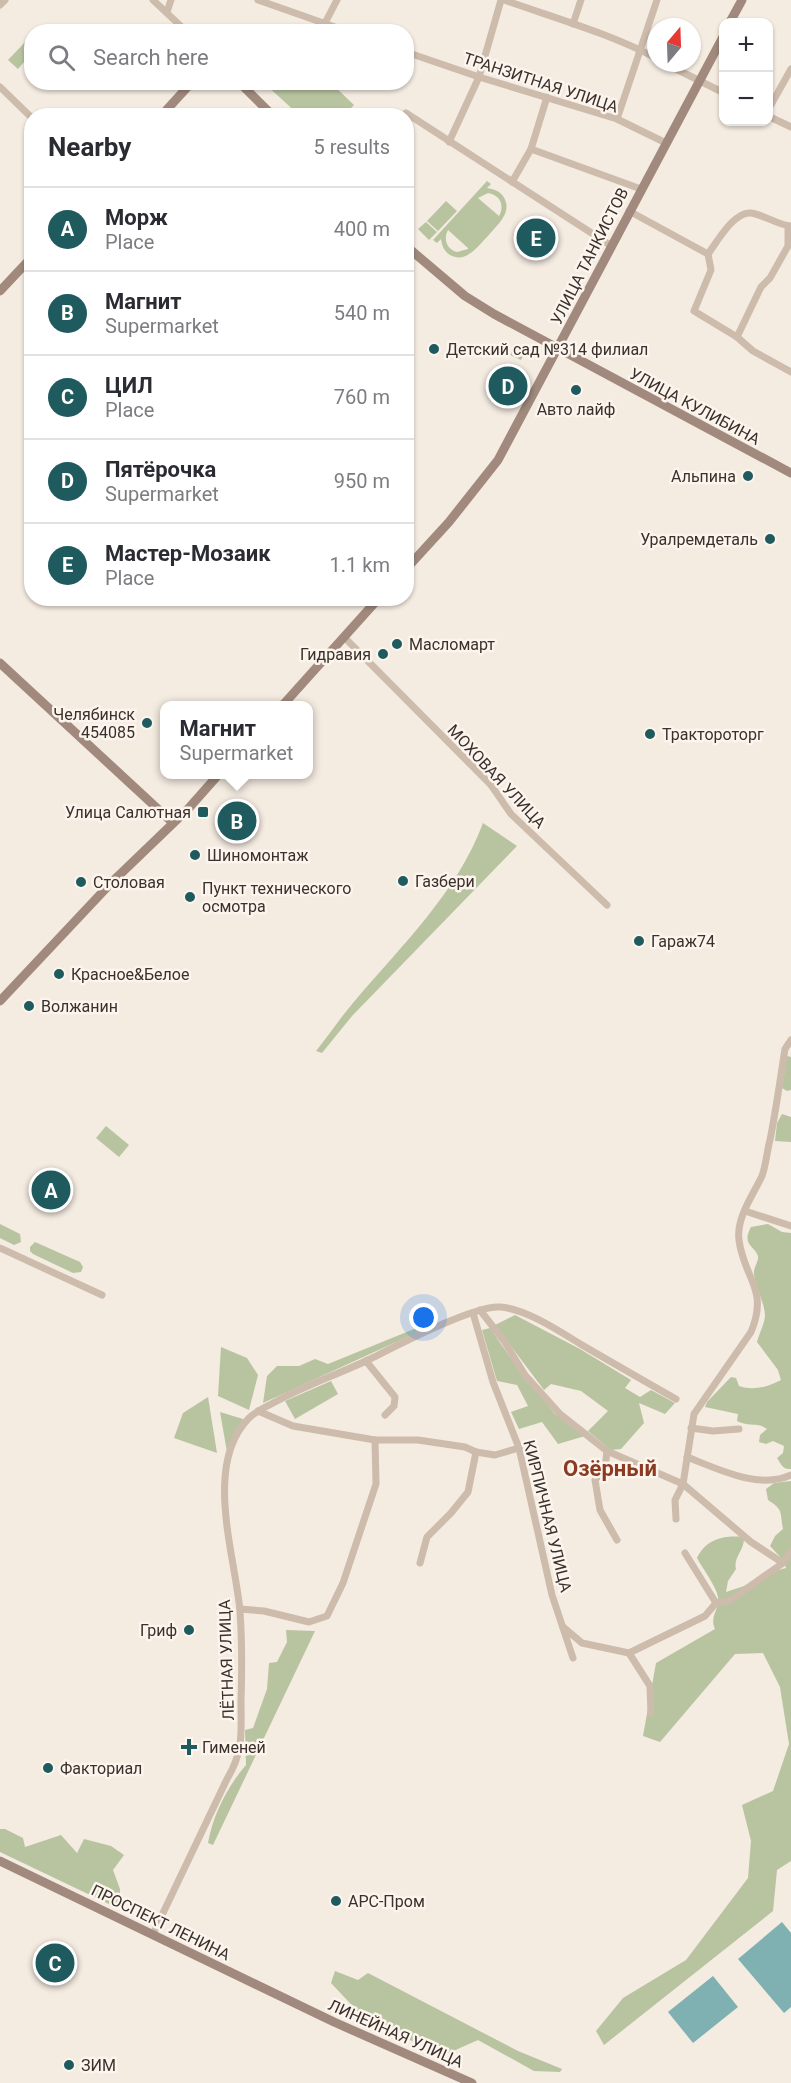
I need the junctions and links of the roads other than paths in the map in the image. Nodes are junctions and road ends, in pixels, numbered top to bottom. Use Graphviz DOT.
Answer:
graph roads {
  1 [pos="5,0"];
  2 [pos="153,0"];
  3 [pos="171,0"];
  4 [pos="258,0"];
  5 [pos="337,0"];
  6 [pos="503,0"];
  7 [pos="581,0"];
  8 [pos="657,0"];
  9 [pos="742,0"];
  10 [pos="0,5"];
  11 [pos="167,12"];
  12 [pos="732,18"];
  13 [pos="325,23"];
  14 [pos="179,24"];
  15 [pos="573,24"];
  16 [pos="719,43"];
  17 [pos="641,50"];
  18 [pos="647,53"];
  19 [pos="414,55"];
  20 [pos="791,69"];
  21 [pos="682,72"];
  22 [pos="478,77"];
  23 [pos="699,81"];
  24 [pos="0,87"];
  25 [pos="185,90"];
  26 [pos="247,90"];
  27 [pos="719,91"];
  28 [pos="547,97"];
  29 [pos="773,101"];
  30 [pos="168,108"];
  31 [pos="265,108"];
  32 [pos="24,110"];
  33 [pos="414,118"];
  34 [pos="617,119"];
  35 [pos="773,119"];
  36 [pos="791,128"];
  37 [pos="449,142"];
  38 [pos="666,143"];
  39 [pos="531,148"];
  40 [pos="512,182"];
  41 [pos="640,189"];
  42 [pos="629,211"];
  43 [pos="789,226"];
  44 [pos="610,246"];
  45 [pos="414,253"];
  46 [pos="708,254"];
  47 [pos="24,266"];
  48 [pos="0,291"];
  49 [pos="737,337"];
  50 [pos="557,350"];
  51 [pos="791,372"];
  52 [pos="791,473"];
  53 [pos="414,560"];
  54 [pos="373,606"];
  55 [pos="344,637"];
  56 [pos="0,663"];
  57 [pos="286,701"];
  58 [pos="214,779"];
  59 [pos="173,824"];
  60 [pos="607,904"];
  61 [pos="0,1001"];
  62 [pos="791,1040"];
  63 [pos="745,1212"];
  64 [pos="790,1225"];
  65 [pos="0,1248"];
  66 [pos="102,1295"];
  67 [pos="476,1312"];
  68 [pos="366,1361"];
  69 [pos="676,1399"];
  70 [pos="258,1411"];
  71 [pos="385,1415"];
  72 [pos="691,1428"];
  73 [pos="740,1430"];
  74 [pos="375,1440"];
  75 [pos="519,1448"];
  76 [pos="607,1451"];
  77 [pos="476,1452"];
  78 [pos="687,1457"];
  79 [pos="791,1475"];
  80 [pos="683,1484"];
  81 [pos="676,1519"];
  82 [pos="617,1540"];
  83 [pos="791,1551"];
  84 [pos="686,1553"];
  85 [pos="420,1563"];
  86 [pos="783,1563"];
  87 [pos="716,1603"];
  88 [pos="240,1609"];
  89 [pos="563,1627"];
  90 [pos="629,1653"];
  91 [pos="573,1658"];
  92 [pos="651,1713"];
  93 [pos="0,1861"];
  94 [pos="153,1934"];
  95 [pos="308,2009"];
  96 [pos="472,2083"];
  1 -- 10 [label="street"];
  2 -- 11 [label="street"];
  3 -- 11 [label="street"];
  4 -- 13 [label="street"];
  5 -- 13 [label="street"];
  6 -- 15 [label="street"];
  6 -- 22 [label="street"];
  7 -- 15 [label="street"];
  8 -- 17 [label="street"];
  9 -- 12 [label="street"];
  11 -- 14 [label="street"];
  15 -- 17 [label="street"];
  16 -- 23 [label="street, УЛИЦА ТАНКИСТОВ"];
  17 -- 18 [label="street"];
  17 -- 34 [label="street"];
  19 -- 22 [label="street, ТРАНЗИТНАЯ УЛИЦА"];
  20 -- 29 [label="street"];
  21 -- 23 [label="street"];
  22 -- 28 [label="street, ТРАНЗИТНАЯ УЛИЦА"];
  22 -- 37 [label="street"];
  23 -- 27 [label="street"];
  23 -- 38 [label="street, УЛИЦА ТАНКИСТОВ"];
  24 -- 32 [label="street"];
  25 -- 30 [label="street"];
  26 -- 31 [label="street"];
  28 -- 34 [label="street, ТРАНЗИТНАЯ УЛИЦА"];
  28 -- 39 [label="street"];
  33 -- 37 [label="street"];
  34 -- 38 [label="street, ТРАНЗИТНАЯ УЛИЦА"];
  35 -- 36 [label="street"];
  37 -- 40 [label="street"];
  38 -- 41 [label="street, УЛИЦА ТАНКИСТОВ"];
  39 -- 40 [label="street"];
  39 -- 41 [label="street"];
  40 -- 44 [label="street"];
  41 -- 42 [label="street, УЛИЦА ТАНКИСТОВ"];
  42 -- 44 [label="street, УЛИЦА ТАНКИСТОВ"];
  42 -- 46 [label="street"];
  43 -- 46 [label="street"];
  43 -- 49 [label="street"];
  44 -- 50 [label="street, УЛИЦА ТАНКИСТОВ"];
  45 -- 50 [label="street, УЛИЦА КУЛИБИНА"];
  46 -- 49 [label="street"];
  47 -- 48 [label="street"];
  49 -- 51 [label="street"];
  50 -- 52 [label="street, УЛИЦА КУЛИБИНА"];
  50 -- 53 [label="street, УЛИЦА ТАНКИСТОВ"];
  54 -- 55 [label="street"];
  55 -- 57 [label="street"];
  55 -- 60 [label="street, МОХОВАЯ УЛИЦА"];
  56 -- 59 [label="street"];
  58 -- 59 [label="street"];
  59 -- 61 [label="street"];
  62 -- 63 [label="street"];
  63 -- 64 [label="street"];
  63 -- 72 [label="street"];
  65 -- 66 [label="street"];
  67 -- 68 [label="street"];
  67 -- 69 [label="street"];
  67 -- 75 [label="street, КИРПИЧНАЯ УЛИЦА"];
  67 -- 76 [label="street"];
  68 -- 70 [label="street"];
  68 -- 71 [label="street"];
  70 -- 74 [label="street"];
  70 -- 88 [label="street, ЛЁТНАЯ УЛИЦА"];
  72 -- 73 [label="street"];
  72 -- 78 [label="street"];
  74 -- 77 [label="street"];
  74 -- 88 [label="street"];
  75 -- 77 [label="street"];
  75 -- 89 [label="street, КИРПИЧНАЯ УЛИЦА"];
  76 -- 80 [label="street"];
  76 -- 82 [label="street"];
  77 -- 85 [label="street"];
  78 -- 79 [label="street"];
  78 -- 80 [label="street"];
  80 -- 81 [label="street"];
  80 -- 86 [label="street"];
  83 -- 86 [label="street"];
  84 -- 87 [label="street"];
  86 -- 87 [label="street"];
  87 -- 90 [label="street"];
  88 -- 94 [label="street, ЛЁТНАЯ УЛИЦА"];
  89 -- 90 [label="street"];
  89 -- 91 [label="street, КИРПИЧНАЯ УЛИЦА"];
  90 -- 92 [label="street"];
  93 -- 94 [label="street, ПРОСПЕКТ ЛЕНИНА"];
  94 -- 95 [label="street, ПРОСПЕКТ ЛЕНИНА"];
  95 -- 96 [label="street, ЛИНЕЙНАЯ УЛИЦА"];
}
